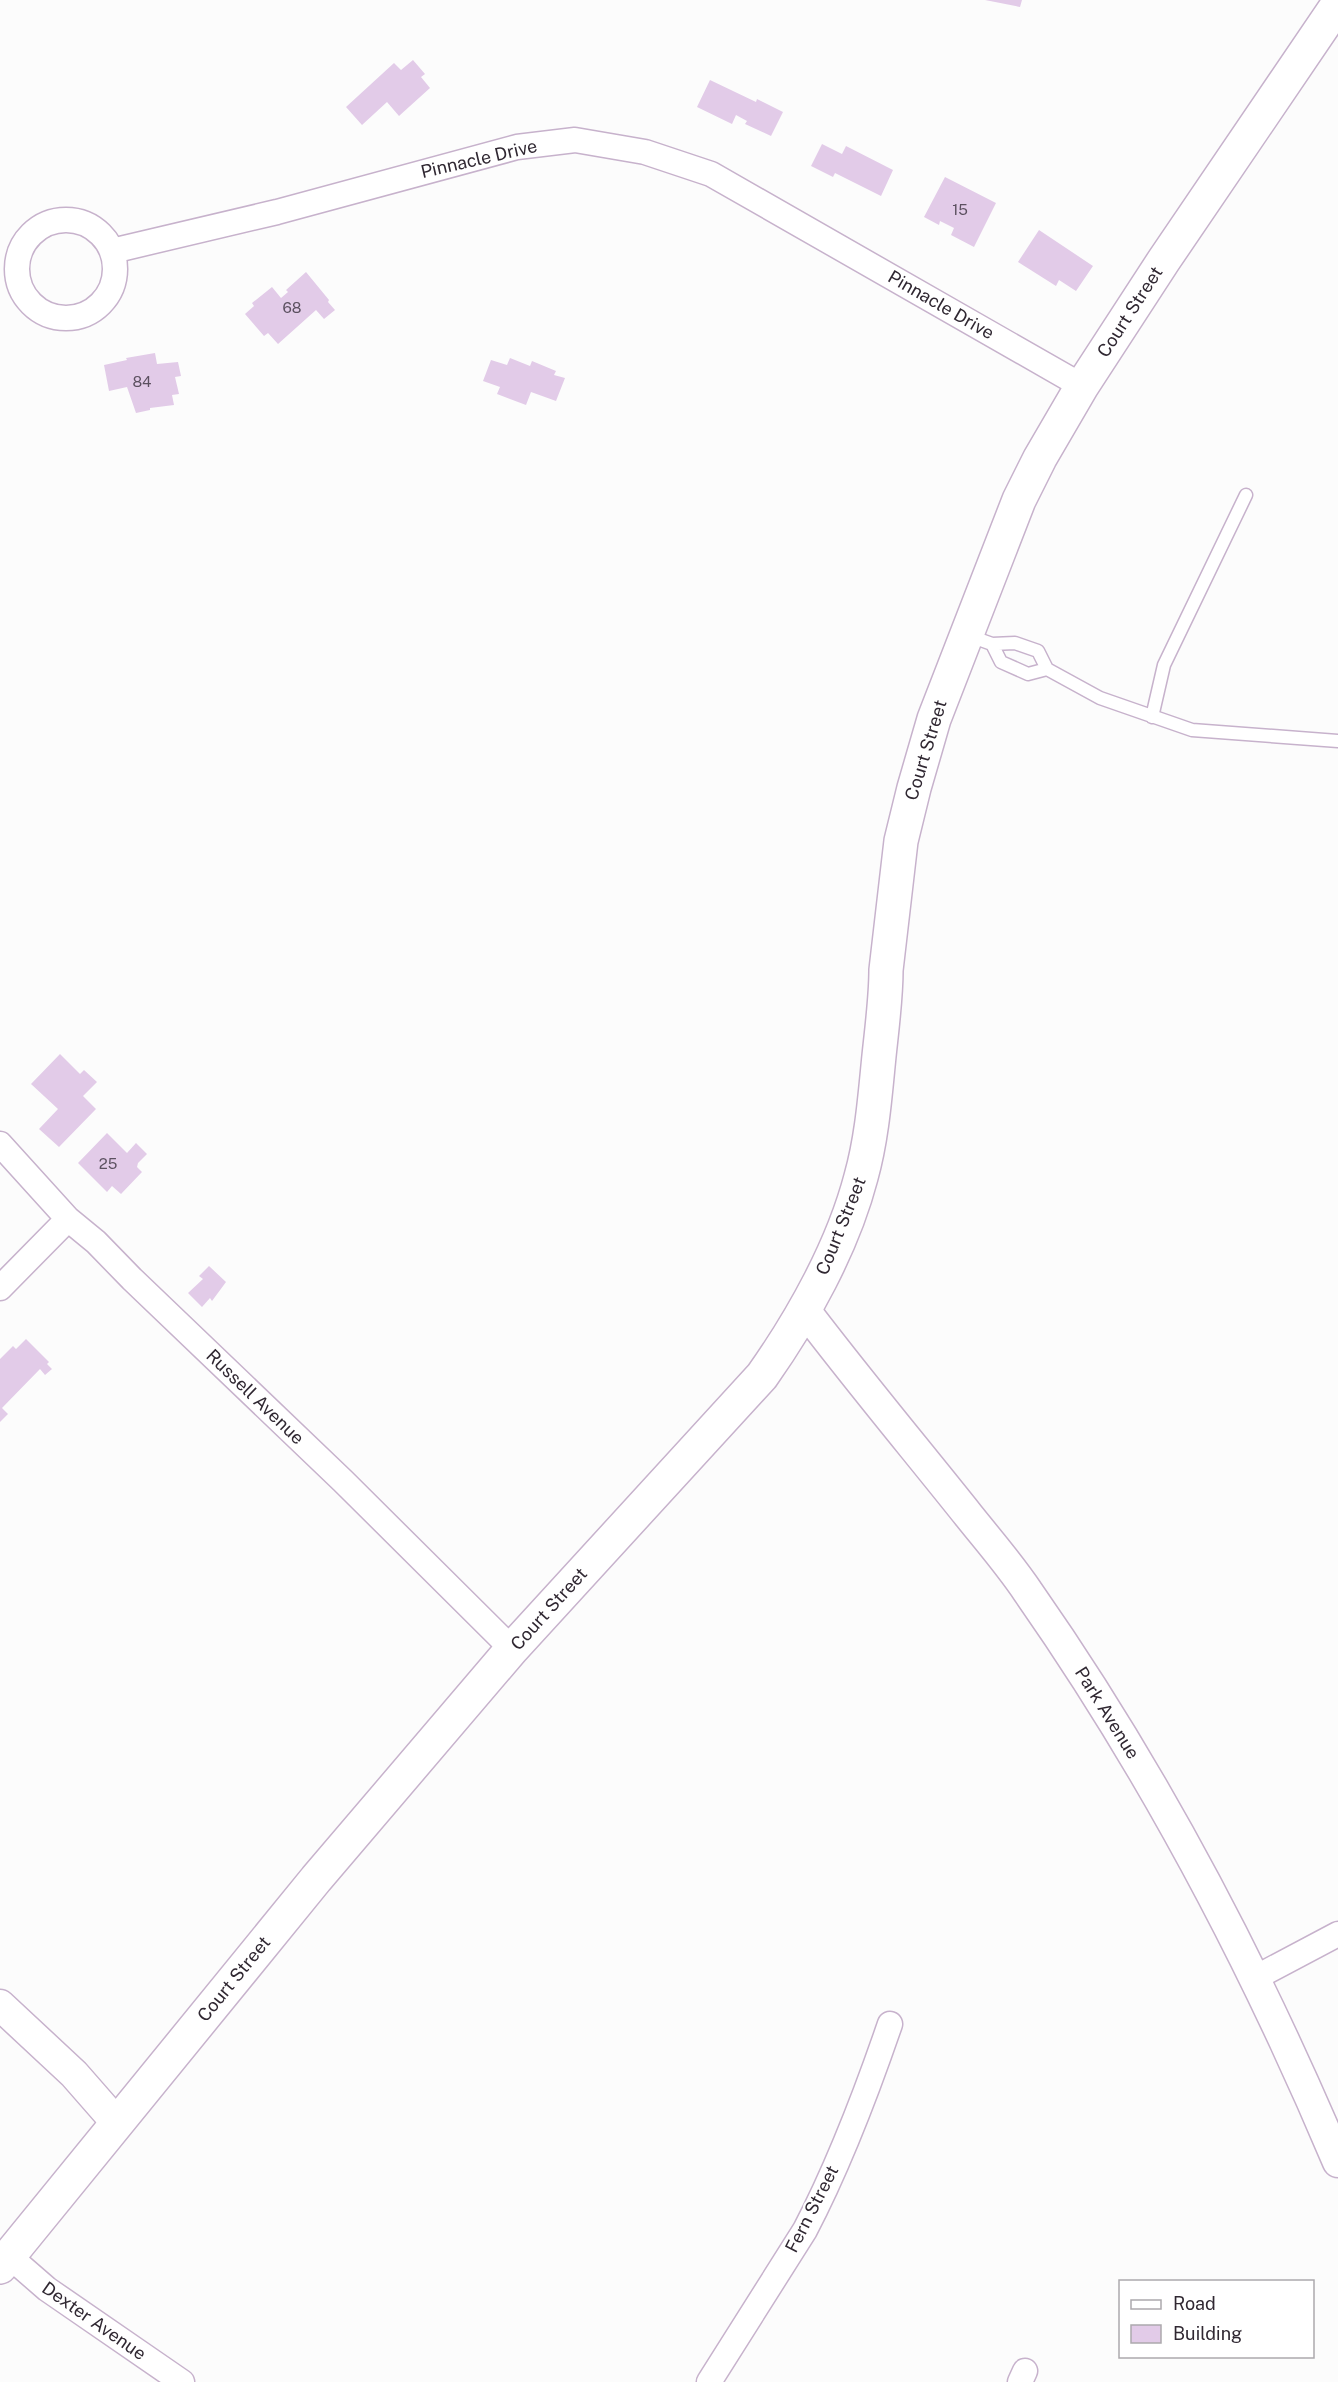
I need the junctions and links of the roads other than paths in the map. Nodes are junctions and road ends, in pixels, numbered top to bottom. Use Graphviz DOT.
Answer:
graph roads {
  1 [pos="1338,4"];
  2 [pos="112,251"];
  3 [pos="1082,386"];
  4 [pos="1246,495"];
  5 [pos="979,639"];
  6 [pos="1047,669"];
  7 [pos="1152,717"];
  8 [pos="1338,741"];
  9 [pos="0,1144"];
  10 [pos="68,1219"];
  11 [pos="0,1288"];
  12 [pos="804,1310"];
  13 [pos="512,1649"];
  14 [pos="1338,1934"];
  15 [pos="1253,1979"];
  16 [pos="0,2005"];
  17 [pos="890,2024"];
  18 [pos="116,2122"];
  19 [pos="1338,2162"];
  20 [pos="4,2261"];
  21 [pos="182,2382"];
  22 [pos="709,2382"];
  1 -- 3 [label="main road, Court Street"];
  2 -- 2 [label="street"];
  2 -- 3 [label="street, Pinnacle Drive"];
  3 -- 5 [label="main road, Court Street"];
  4 -- 7 [label="lane"];
  5 -- 6 [label="lane"];
  5 -- 6 [label="lane"];
  5 -- 12 [label="main road, Court Street"];
  6 -- 7 [label="lane"];
  7 -- 8 [label="lane"];
  9 -- 10 [label="street, Russell Avenue"];
  10 -- 11 [label="street"];
  10 -- 13 [label="street, Russell Avenue"];
  12 -- 13 [label="main road, Court Street"];
  12 -- 15 [label="street, Park Avenue"];
  13 -- 18 [label="main road, Court Street"];
  14 -- 15 [label="street"];
  15 -- 19 [label="street, Park Avenue"];
  16 -- 18 [label="street"];
  17 -- 22 [label="street, Fern Street"];
  18 -- 20 [label="main road, Court Street"];
  20 -- 21 [label="street, Dexter Avenue"];
}
